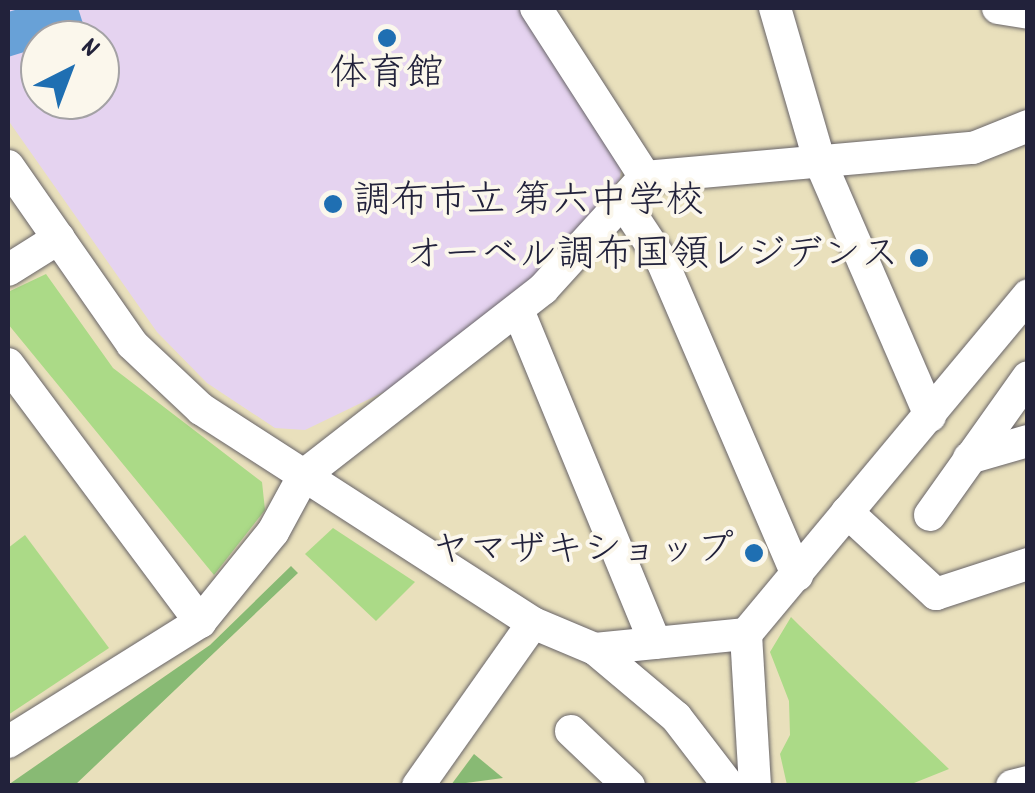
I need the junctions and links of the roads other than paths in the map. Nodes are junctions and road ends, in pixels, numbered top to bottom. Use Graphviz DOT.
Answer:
graph roads {
  1 [pos="536,8"];
  2 [pos="775,8"];
  3 [pos="998,8"];
  4 [pos="1028,14"];
  5 [pos="1028,126"];
  6 [pos="820,159"];
  7 [pos="8,166"];
  8 [pos="645,177"];
  9 [pos="622,202"];
  10 [pos="59,238"];
  11 [pos="8,270"];
  12 [pos="1028,295"];
  13 [pos="518,310"];
  14 [pos="989,342"];
  15 [pos="8,364"];
  16 [pos="1028,375"];
  17 [pos="930,416"];
  18 [pos="1028,442"];
  19 [pos="969,458"];
  20 [pos="304,474"];
  21 [pos="847,512"];
  22 [pos="930,515"];
  23 [pos="1028,564"];
  24 [pos="797,575"];
  25 [pos="200,622"];
  26 [pos="533,623"];
  27 [pos="746,634"];
  28 [pos="650,644"];
  29 [pos="595,649"];
  30 [pos="632,683"];
  31 [pos="571,731"];
  32 [pos="8,742"];
  33 [pos="749,745"];
  34 [pos="708,754"];
  35 [pos="1028,782"];
  36 [pos="418,786"];
  37 [pos="628,786"];
  38 [pos="729,786"];
  39 [pos="756,786"];
  40 [pos="1012,786"];
  1 -- 8 [label="street"];
  2 -- 6 [label="street"];
  3 -- 4 [label="street"];
  5 -- 6 [label="street"];
  6 -- 8 [label="street"];
  6 -- 17 [label="street"];
  7 -- 10 [label="street"];
  8 -- 9 [label="street"];
  9 -- 13 [label="street"];
  9 -- 24 [label="street"];
  10 -- 11 [label="street"];
  10 -- 20 [label="street"];
  12 -- 14 [label="street"];
  13 -- 20 [label="street"];
  13 -- 28 [label="street"];
  14 -- 16 [label="street"];
  14 -- 17 [label="street"];
  15 -- 25 [label="street"];
  16 -- 19 [label="street"];
  17 -- 21 [label="street"];
  18 -- 19 [label="street"];
  19 -- 22 [label="street"];
  20 -- 25 [label="street"];
  20 -- 26 [label="street"];
  21 -- 23 [label="street"];
  21 -- 24 [label="street"];
  24 -- 27 [label="street"];
  25 -- 32 [label="street"];
  26 -- 29 [label="street"];
  26 -- 36 [label="street"];
  27 -- 28 [label="street"];
  27 -- 33 [label="street"];
  28 -- 29 [label="street"];
  28 -- 30 [label="street"];
  29 -- 30 [label="street"];
  30 -- 34 [label="street"];
  31 -- 37 [label="street"];
  33 -- 34 [label="street"];
  33 -- 39 [label="street"];
  34 -- 38 [label="street"];
  35 -- 40 [label="street"];
}
